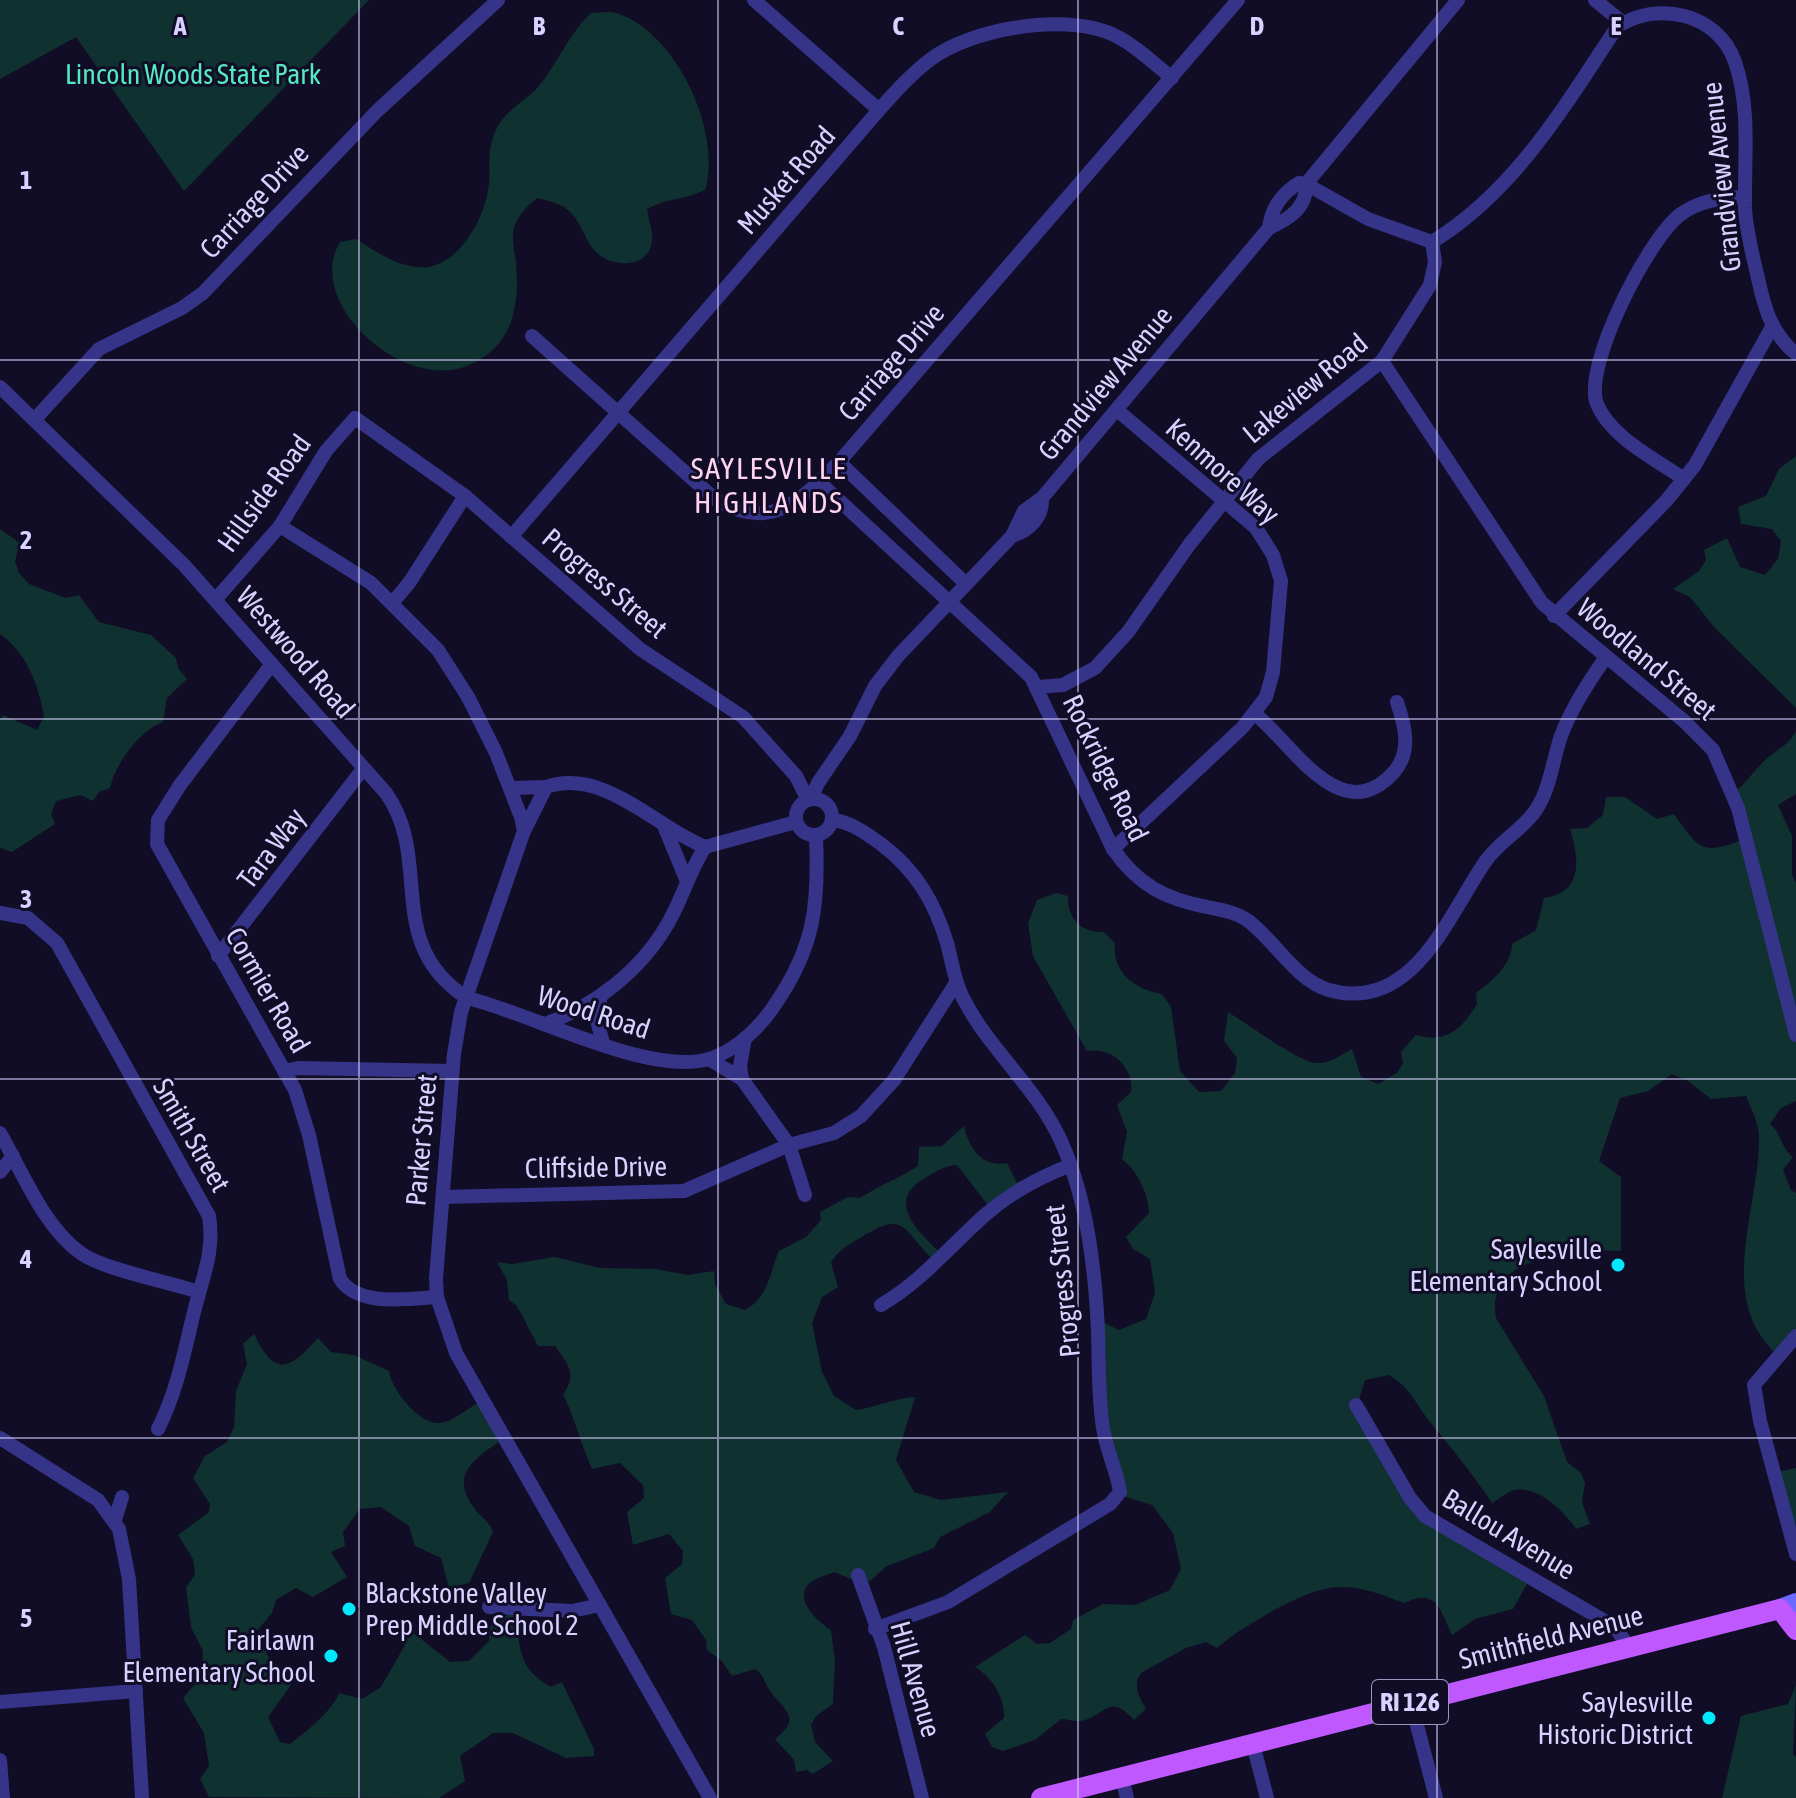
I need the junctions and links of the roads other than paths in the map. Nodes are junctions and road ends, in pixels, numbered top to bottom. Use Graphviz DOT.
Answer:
graph roads {
  1 [pos="498,0"];
  2 [pos="754,0"];
  3 [pos="1238,0"];
  4 [pos="1458,0"];
  5 [pos="1595,0"];
  6 [pos="1622,22"];
  7 [pos="1172,78"];
  8 [pos="879,110"];
  9 [pos="1306,184"];
  10 [pos="1745,197"];
  11 [pos="1432,242"];
  12 [pos="1772,327"];
  13 [pos="532,336"];
  14 [pos="1796,354"];
  15 [pos="1382,361"];
  16 [pos="0,387"];
  17 [pos="1117,410"];
  18 [pos="619,412"];
  19 [pos="36,418"];
  20 [pos="355,418"];
  21 [pos="839,462"];
  22 [pos="1684,479"];
  23 [pos="819,482"];
  24 [pos="465,496"];
  25 [pos="1225,499"];
  26 [pos="280,526"];
  27 [pos="511,537"];
  28 [pos="965,583"];
  29 [pos="216,599"];
  30 [pos="948,601"];
  31 [pos="393,602"];
  32 [pos="1554,616"];
  33 [pos="1606,657"];
  34 [pos="272,664"];
  35 [pos="1038,687"];
  36 [pos="1397,702"];
  37 [pos="1255,714"];
  38 [pos="363,769"];
  39 [pos="546,787"];
  40 [pos="512,788"];
  41 [pos="810,799"];
  42 [pos="833,820"];
  43 [pos="796,822"];
  44 [pos="665,828"];
  45 [pos="524,831"];
  46 [pos="816,836"];
  47 [pos="705,847"];
  48 [pos="1113,849"];
  49 [pos="686,879"];
  50 [pos="0,913"];
  51 [pos="218,956"];
  52 [pos="956,983"];
  53 [pos="601,996"];
  54 [pos="467,998"];
  55 [pos="545,1024"];
  56 [pos="1796,1035"];
  57 [pos="745,1038"];
  58 [pos="603,1043"];
  59 [pos="709,1059"];
  60 [pos="284,1071"];
  61 [pos="452,1071"];
  62 [pos="742,1079"];
  63 [pos="0,1133"];
  64 [pos="789,1145"];
  65 [pos="13,1156"];
  66 [pos="1071,1165"];
  67 [pos="0,1172"];
  68 [pos="805,1195"];
  69 [pos="443,1197"];
  70 [pos="199,1292"];
  71 [pos="437,1297"];
  72 [pos="881,1305"];
  73 [pos="1796,1336"];
  74 [pos="1356,1405"];
  75 [pos="158,1429"];
  76 [pos="0,1438"];
  77 [pos="122,1497"];
  78 [pos="115,1520"];
  79 [pos="1796,1554"];
  80 [pos="858,1575"];
  81 [pos="600,1605"];
  82 [pos="1788,1606"];
  83 [pos="489,1607"];
  84 [pos="875,1629"];
  85 [pos="1796,1630"];
  86 [pos="1628,1646"];
  87 [pos="136,1691"];
  88 [pos="0,1702"];
  89 [pos="1411,1702"];
  90 [pos="1253,1744"];
  91 [pos="0,1760"];
  92 [pos="1125,1788"];
  93 [pos="3,1798"];
  94 [pos="142,1798"];
  95 [pos="710,1798"];
  96 [pos="922,1798"];
  97 [pos="1041,1798"];
  98 [pos="1267,1798"];
  99 [pos="1436,1798"];
  1 -- 19 [label="street, Carriage Drive"];
  2 -- 8 [label="street"];
  3 -- 7 [label="street, Carriage Drive"];
  4 -- 9 [label="street, Grandview Avenue"];
  5 -- 6 [label="street"];
  6 -- 10 [label="street, Grandview Avenue"];
  6 -- 11 [label="street"];
  7 -- 8 [label="street, Musket Road"];
  7 -- 21 [label="street, Carriage Drive"];
  8 -- 18 [label="street, Musket Road"];
  9 -- 11 [label="street"];
  9 -- 17 [label="street, Grandview Avenue"];
  10 -- 12 [label="street, Grandview Avenue"];
  10 -- 22 [label="street"];
  11 -- 15 [label="street, Lakeview Road"];
  12 -- 14 [label="street, Grandview Avenue"];
  12 -- 22 [label="street"];
  13 -- 18 [label="street, Carriage Drive"];
  15 -- 25 [label="street, Lakeview Road"];
  15 -- 32 [label="street, Woodland Street"];
  16 -- 19 [label="street, Westwood Road"];
  17 -- 25 [label="street, Kenmore Way"];
  17 -- 28 [label="street, Grandview Avenue"];
  18 -- 23 [label="street, Carriage Drive"];
  18 -- 27 [label="street, Musket Road"];
  19 -- 29 [label="street, Westwood Road"];
  20 -- 24 [label="street, Progress Street"];
  20 -- 26 [label="street, Hillside Road"];
  21 -- 23 [label="street, Carriage Drive"];
  21 -- 28 [label="street"];
  22 -- 32 [label="street"];
  23 -- 30 [label="street, Rockridge Road"];
  24 -- 27 [label="street, Progress Street"];
  24 -- 31 [label="street"];
  25 -- 35 [label="street, Lakeview Road"];
  25 -- 37 [label="street, Kenmore Way"];
  26 -- 29 [label="street, Hillside Road"];
  26 -- 31 [label="street"];
  27 -- 41 [label="street, Progress Street"];
  28 -- 30 [label="street, Grandview Avenue"];
  29 -- 34 [label="street, Westwood Road"];
  30 -- 35 [label="street, Rockridge Road"];
  30 -- 41 [label="street, Grandview Avenue"];
  31 -- 40 [label="street"];
  32 -- 33 [label="street, Woodland Street"];
  33 -- 48 [label="street, Rockridge Road"];
  33 -- 56 [label="street, Woodland Street"];
  34 -- 38 [label="street, Westwood Road"];
  34 -- 51 [label="street, Cormier Road"];
  35 -- 48 [label="street, Rockridge Road"];
  36 -- 37 [label="street"];
  37 -- 48 [label="street, Kenmore Way"];
  38 -- 51 [label="street, Tara Way"];
  38 -- 54 [label="street, Westwood Road"];
  39 -- 40 [label="street"];
  39 -- 44 [label="street"];
  39 -- 45 [label="street, Parker Street"];
  40 -- 45 [label="street"];
  41 -- 42 [label="street"];
  41 -- 43 [label="street"];
  42 -- 46 [label="street"];
  42 -- 52 [label="street, Progress Street"];
  43 -- 46 [label="street"];
  43 -- 47 [label="street"];
  44 -- 47 [label="street"];
  44 -- 49 [label="street"];
  45 -- 54 [label="street, Parker Street"];
  46 -- 57 [label="street"];
  47 -- 49 [label="street"];
  49 -- 53 [label="street"];
  50 -- 70 [label="street, Smith Street"];
  51 -- 60 [label="street, Cormier Road"];
  52 -- 64 [label="street, Cliffside Drive"];
  52 -- 66 [label="street, Progress Street"];
  53 -- 55 [label="street"];
  53 -- 58 [label="street"];
  54 -- 55 [label="street, Wood Road"];
  54 -- 61 [label="street, Parker Street"];
  55 -- 58 [label="street, Wood Road"];
  57 -- 59 [label="street"];
  57 -- 62 [label="street"];
  58 -- 59 [label="street, Wood Road"];
  59 -- 62 [label="street"];
  60 -- 61 [label="street"];
  60 -- 71 [label="street, Cormier Road"];
  61 -- 69 [label="street, Parker Street"];
  62 -- 64 [label="street"];
  63 -- 65 [label="street"];
  64 -- 68 [label="street"];
  64 -- 69 [label="street, Cliffside Drive"];
  65 -- 67 [label="street"];
  65 -- 70 [label="street"];
  66 -- 72 [label="street"];
  66 -- 84 [label="street, Progress Street"];
  69 -- 71 [label="street, Parker Street"];
  70 -- 75 [label="street, Smith Street"];
  71 -- 81 [label="street, Parker Street"];
  73 -- 79 [label="street"];
  74 -- 86 [label="street, Ballou Avenue"];
  76 -- 78 [label="street"];
  77 -- 78 [label="street"];
  78 -- 87 [label="street"];
  80 -- 84 [label="street, Hill Avenue"];
  81 -- 83 [label="street"];
  81 -- 95 [label="street, Parker Street"];
  82 -- 85 [label="main road"];
  82 -- 86 [label="main road, Smithfield Avenue / RI 126"];
  84 -- 96 [label="street, Hill Avenue"];
  86 -- 89 [label="main road, Smithfield Avenue / RI 126"];
  87 -- 88 [label="street"];
  87 -- 94 [label="street"];
  89 -- 90 [label="main road, Smithfield Avenue / RI 126"];
  89 -- 99 [label="street"];
  90 -- 92 [label="main road, Smithfield Avenue / RI 126"];
  90 -- 98 [label="street"];
  91 -- 93 [label="street"];
  92 -- 97 [label="main road, Smithfield Avenue / RI 126"];
}
